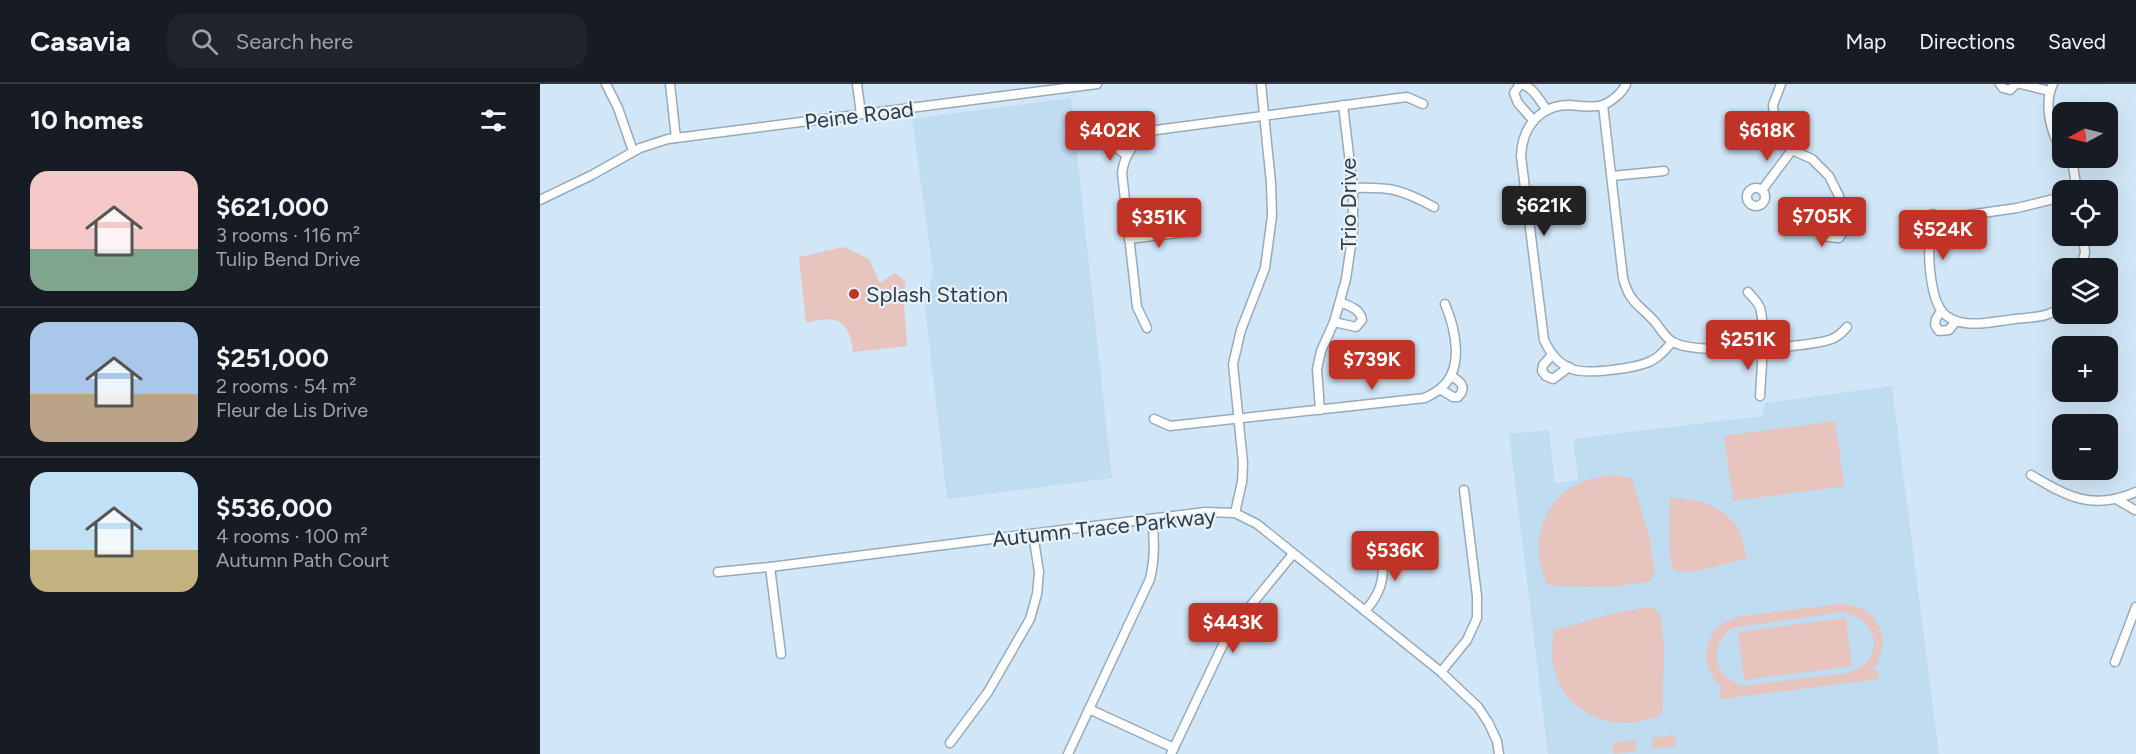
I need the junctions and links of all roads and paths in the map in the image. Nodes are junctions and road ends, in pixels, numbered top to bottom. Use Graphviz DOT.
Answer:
graph roads {
  1 [pos="606,84"];
  2 [pos="670,84"];
  3 [pos="857,84"];
  4 [pos="1097,84"];
  5 [pos="1261,84"];
  6 [pos="1626,84"];
  7 [pos="1781,84"];
  8 [pos="2000,84"];
  9 [pos="2016,84"];
  10 [pos="2021,84"];
  11 [pos="1065,86"];
  12 [pos="2051,88"];
  13 [pos="1423,104"];
  14 [pos="1343,105"];
  15 [pos="1603,105"];
  16 [pos="1546,110"];
  17 [pos="861,114"];
  18 [pos="1264,117"];
  19 [pos="1533,120"];
  20 [pos="2052,131"];
  21 [pos="676,138"];
  22 [pos="1137,141"];
  23 [pos="1792,150"];
  24 [pos="633,151"];
  25 [pos="1127,155"];
  26 [pos="1664,171"];
  27 [pos="1612,176"];
  28 [pos="1353,188"];
  29 [pos="1762,190"];
  30 [pos="2052,199"];
  31 [pos="540,200"];
  32 [pos="1434,207"];
  33 [pos="1945,221"];
  34 [pos="1839,223"];
  35 [pos="1185,232"];
  36 [pos="1932,236"];
  37 [pos="1129,239"];
  38 [pos="1748,292"];
  39 [pos="1340,302"];
  40 [pos="1445,304"];
  41 [pos="1941,310"];
  42 [pos="2052,312"];
  43 [pos="1956,321"];
  44 [pos="1334,322"];
  45 [pos="1847,327"];
  46 [pos="1147,328"];
  47 [pos="1672,342"];
  48 [pos="1762,348"];
  49 [pos="1552,355"];
  50 [pos="1569,367"];
  51 [pos="1451,376"];
  52 [pos="1440,389"];
  53 [pos="1760,396"];
  54 [pos="1320,410"];
  55 [pos="1154,419"];
  56 [pos="1238,420"];
  57 [pos="2031,475"];
  58 [pos="1464,490"];
  59 [pos="2136,492"];
  60 [pos="2116,499"];
  61 [pos="2136,508"];
  62 [pos="1235,513"];
  63 [pos="2136,516"];
  64 [pos="1152,520"];
  65 [pos="1033,534"];
  66 [pos="1380,539"];
  67 [pos="1293,554"];
  68 [pos="770,567"];
  69 [pos="718,572"];
  70 [pos="2136,607"];
  71 [pos="1365,611"];
  72 [pos="781,654"];
  73 [pos="2115,662"];
  74 [pos="1441,672"];
  75 [pos="1089,709"];
  76 [pos="950,743"];
  77 [pos="1172,751"];
  78 [pos="1068,754"];
  79 [pos="1499,754"];
  1 -- 24 [label="street"];
  2 -- 21 [label="street"];
  3 -- 17 [label="street"];
  4 -- 11 [label="street, Peine Road"];
  5 -- 18 [label="street"];
  6 -- 15 [label="street"];
  7 -- 23 [label="street"];
  8 -- 9 [label="street"];
  10 -- 12 [label="street"];
  11 -- 17 [label="street, Peine Road"];
  12 -- 20 [label="street"];
  13 -- 14 [label="street"];
  14 -- 18 [label="street"];
  14 -- 28 [label="street, Trio Drive"];
  15 -- 16 [label="street"];
  15 -- 27 [label="street"];
  16 -- 19 [label="street"];
  16 -- 19 [label="street"];
  17 -- 21 [label="street, Peine Road"];
  18 -- 22 [label="street"];
  18 -- 56 [label="street"];
  19 -- 49 [label="street"];
  21 -- 24 [label="street, Peine Road"];
  22 -- 25 [label="street"];
  22 -- 25 [label="street"];
  23 -- 29 [label="street"];
  23 -- 34 [label="street"];
  24 -- 31 [label="street, Peine Road"];
  25 -- 37 [label="street"];
  26 -- 27 [label="street"];
  27 -- 47 [label="street"];
  28 -- 32 [label="street"];
  28 -- 39 [label="street, Trio Drive"];
  30 -- 33 [label="street"];
  33 -- 36 [label="street"];
  33 -- 36 [label="street"];
  35 -- 37 [label="street"];
  36 -- 41 [label="street"];
  37 -- 46 [label="street"];
  38 -- 48 [label="street"];
  39 -- 44 [label="street, Trio Drive"];
  39 -- 44 [label="street"];
  40 -- 51 [label="street"];
  41 -- 43 [label="street"];
  41 -- 43 [label="street"];
  42 -- 43 [label="street"];
  44 -- 54 [label="street, Trio Drive"];
  45 -- 48 [label="street"];
  47 -- 48 [label="street"];
  47 -- 50 [label="street"];
  48 -- 53 [label="street"];
  49 -- 50 [label="street"];
  49 -- 50 [label="street"];
  51 -- 52 [label="street"];
  51 -- 52 [label="street"];
  52 -- 54 [label="street"];
  54 -- 56 [label="street"];
  55 -- 56 [label="street"];
  56 -- 62 [label="street"];
  57 -- 60 [label="street"];
  58 -- 74 [label="street"];
  59 -- 60 [label="street"];
  60 -- 61 [label="street"];
  61 -- 63 [label="street"];
  62 -- 64 [label="street, Autumn Trace Parkway"];
  62 -- 67 [label="street, Autumn Trace Parkway"];
  64 -- 65 [label="street, Autumn Trace Parkway"];
  64 -- 75 [label="street"];
  65 -- 68 [label="street, Autumn Trace Parkway"];
  65 -- 76 [label="street"];
  66 -- 71 [label="street"];
  67 -- 71 [label="street, Autumn Trace Parkway"];
  67 -- 77 [label="street"];
  68 -- 69 [label="street, Autumn Trace Parkway"];
  68 -- 72 [label="street"];
  70 -- 73 [label="street"];
  71 -- 74 [label="street, Autumn Trace Parkway"];
  74 -- 79 [label="street, Autumn Trace Parkway"];
  75 -- 77 [label="street"];
  75 -- 78 [label="street"];
}
